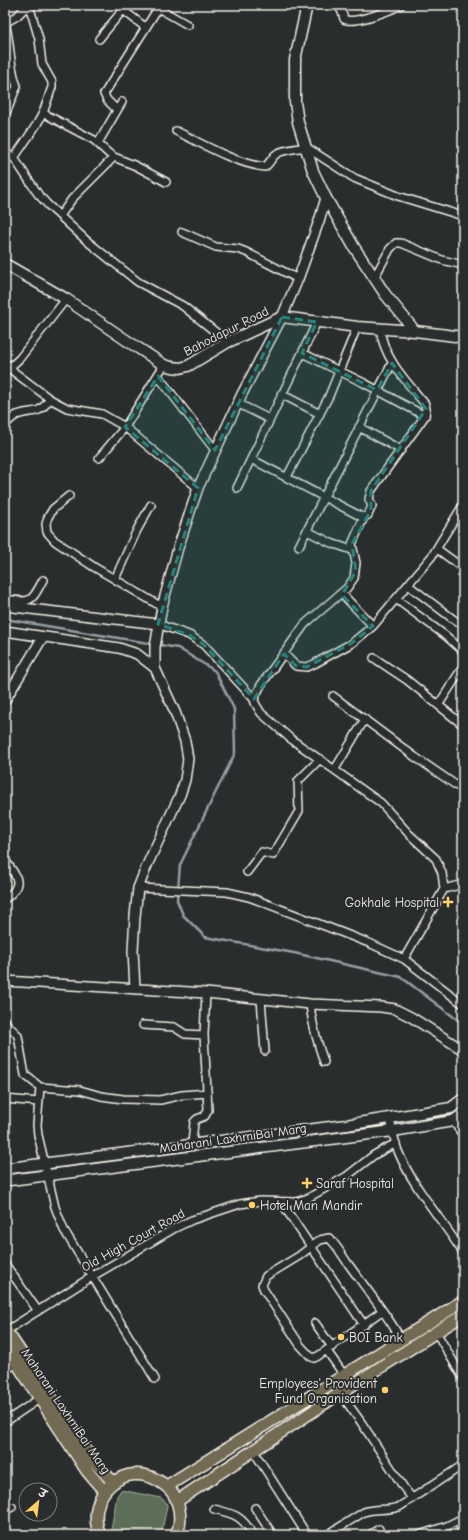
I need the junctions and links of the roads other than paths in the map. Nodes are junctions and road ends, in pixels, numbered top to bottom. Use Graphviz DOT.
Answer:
graph roads {
  1 [pos="28,5"];
  2 [pos="306,5"];
  3 [pos="338,5"];
  4 [pos="401,5"];
  5 [pos="159,6"];
  6 [pos="125,8"];
  7 [pos="5,23"];
  8 [pos="188,25"];
  9 [pos="145,27"];
  10 [pos="99,39"];
  11 [pos="122,102"];
  12 [pos="117,110"];
  13 [pos="43,113"];
  14 [pos="5,116"];
  15 [pos="176,131"];
  16 [pos="98,143"];
  17 [pos="306,147"];
  18 [pos="5,152"];
  19 [pos="114,157"];
  20 [pos="14,158"];
  21 [pos="166,182"];
  22 [pos="326,198"];
  23 [pos="60,216"];
  24 [pos="463,216"];
  25 [pos="182,232"];
  26 [pos="5,264"];
  27 [pos="463,265"];
  28 [pos="374,278"];
  29 [pos="298,279"];
  30 [pos="66,299"];
  31 [pos="282,317"];
  32 [pos="317,322"];
  33 [pos="357,327"];
  34 [pos="380,328"];
  35 [pos="415,331"];
  36 [pos="460,336"];
  37 [pos="228,342"];
  38 [pos="302,353"];
  39 [pos="392,363"];
  40 [pos="164,365"];
  41 [pos="7,367"];
  42 [pos="340,371"];
  43 [pos="158,376"];
  44 [pos="378,390"];
  45 [pos="281,394"];
  46 [pos="50,399"];
  47 [pos="237,404"];
  48 [pos="320,414"];
  49 [pos="425,416"];
  50 [pos="269,419"];
  51 [pos="5,425"];
  52 [pos="125,427"];
  53 [pos="359,427"];
  54 [pos="215,450"];
  55 [pos="401,450"];
  56 [pos="99,458"];
  57 [pos="251,459"];
  58 [pos="287,477"];
  59 [pos="198,488"];
  60 [pos="237,488"];
  61 [pos="69,496"];
  62 [pos="325,497"];
  63 [pos="463,505"];
  64 [pos="151,506"];
  65 [pos="364,517"];
  66 [pos="307,531"];
  67 [pos="299,546"];
  68 [pos="437,549"];
  69 [pos="352,550"];
  70 [pos="463,568"];
  71 [pos="115,579"];
  72 [pos="43,580"];
  73 [pos="408,585"];
  74 [pos="341,593"];
  75 [pos="5,599"];
  76 [pos="396,599"];
  77 [pos="5,606"];
  78 [pos="162,607"];
  79 [pos="457,622"];
  80 [pos="373,626"];
  81 [pos="158,628"];
  82 [pos="5,631"];
  83 [pos="43,637"];
  84 [pos="463,651"];
  85 [pos="284,654"];
  86 [pos="374,658"];
  87 [pos="463,667"];
  88 [pos="155,668"];
  89 [pos="333,696"];
  90 [pos="254,699"];
  91 [pos="5,700"];
  92 [pos="439,704"];
  93 [pos="365,719"];
  94 [pos="463,725"];
  95 [pos="320,759"];
  96 [pos="335,769"];
  97 [pos="463,790"];
  98 [pos="5,860"];
  99 [pos="247,872"];
  100 [pos="463,884"];
  101 [pos="138,888"];
  102 [pos="444,889"];
  103 [pos="5,899"];
  104 [pos="404,959"];
  105 [pos="5,981"];
  106 [pos="135,989"];
  107 [pos="206,993"];
  108 [pos="261,999"];
  109 [pos="310,1004"];
  110 [pos="463,1004"];
  111 [pos="5,1023"];
  112 [pos="143,1025"];
  113 [pos="204,1035"];
  114 [pos="463,1050"];
  115 [pos="265,1051"];
  116 [pos="324,1062"];
  117 [pos="40,1087"];
  118 [pos="207,1093"];
  119 [pos="5,1099"];
  120 [pos="463,1100"];
  121 [pos="39,1102"];
  122 [pos="463,1114"];
  123 [pos="390,1118"];
  124 [pos="452,1120"];
  125 [pos="393,1131"];
  126 [pos="463,1135"];
  127 [pos="396,1143"];
  128 [pos="192,1144"];
  129 [pos="44,1163"];
  130 [pos="5,1174"];
  131 [pos="46,1176"];
  132 [pos="5,1179"];
  133 [pos="281,1202"];
  134 [pos="312,1247"];
  135 [pos="463,1253"];
  136 [pos="6,1266"];
  137 [pos="93,1276"];
  138 [pos="463,1301"];
  139 [pos="38,1311"];
  140 [pos="382,1311"];
  141 [pos="463,1315"];
  142 [pos="315,1323"];
  143 [pos="364,1325"];
  144 [pos="6,1330"];
  145 [pos="436,1332"];
  146 [pos="401,1339"];
  147 [pos="5,1345"];
  148 [pos="329,1349"];
  149 [pos="16,1363"];
  150 [pos="5,1370"];
  151 [pos="344,1374"];
  152 [pos="463,1378"];
  153 [pos="155,1379"];
  154 [pos="340,1393"];
  155 [pos="39,1399"];
  156 [pos="5,1422"];
  157 [pos="253,1450"];
  158 [pos="463,1465"];
  159 [pos="113,1482"];
  160 [pos="167,1486"];
  161 [pos="104,1491"];
  162 [pos="412,1498"];
  163 [pos="177,1501"];
  164 [pos="12,1507"];
  165 [pos="255,1508"];
  166 [pos="214,1509"];
  167 [pos="5,1512"];
  168 [pos="461,1519"];
  169 [pos="379,1529"];
  170 [pos="463,1533"];
  171 [pos="100,1535"];
  172 [pos="176,1535"];
  173 [pos="253,1535"];
  174 [pos="273,1535"];
  175 [pos="307,1535"];
  176 [pos="326,1535"];
  177 [pos="369,1535"];
  178 [pos="419,1535"];
  1 -- 7 [label="street"];
  1 -- 13 [label="street"];
  2 -- 17 [label="main road"];
  3 -- 4 [label="street"];
  5 -- 8 [label="street"];
  5 -- 9 [label="street"];
  6 -- 9 [label="street"];
  6 -- 10 [label="street"];
  7 -- 14 [label="street"];
  9 -- 12 [label="street"];
  11 -- 12 [label="street"];
  12 -- 16 [label="street"];
  13 -- 16 [label="street"];
  13 -- 20 [label="street"];
  15 -- 17 [label="street"];
  16 -- 19 [label="street"];
  17 -- 22 [label="main road"];
  17 -- 24 [label="street"];
  18 -- 20 [label="street"];
  19 -- 21 [label="street"];
  19 -- 23 [label="street"];
  20 -- 23 [label="street"];
  22 -- 28 [label="main road"];
  22 -- 29 [label="street"];
  23 -- 37 [label="street"];
  25 -- 29 [label="street"];
  26 -- 30 [label="main road, Bahodapur Road"];
  27 -- 28 [label="street"];
  28 -- 35 [label="main road"];
  29 -- 31 [label="street"];
  30 -- 40 [label="main road, Bahodapur Road"];
  30 -- 41 [label="street"];
  31 -- 32 [label="main road, Bahodapur Road"];
  31 -- 37 [label="main road, Bahodapur Road"];
  31 -- 47 [label="street"];
  32 -- 33 [label="main road, Bahodapur Road"];
  32 -- 38 [label="street"];
  33 -- 34 [label="main road, Bahodapur Road"];
  33 -- 42 [label="street"];
  34 -- 35 [label="main road, Bahodapur Road"];
  34 -- 39 [label="street"];
  35 -- 36 [label="main road, Bahodapur Road"];
  37 -- 40 [label="main road, Bahodapur Road"];
  38 -- 42 [label="street"];
  38 -- 45 [label="street"];
  39 -- 44 [label="street"];
  39 -- 49 [label="street"];
  40 -- 43 [label="street"];
  41 -- 46 [label="street"];
  42 -- 44 [label="street"];
  42 -- 48 [label="street"];
  43 -- 52 [label="street"];
  43 -- 54 [label="street"];
  44 -- 49 [label="street"];
  44 -- 53 [label="street"];
  45 -- 48 [label="street"];
  45 -- 50 [label="street"];
  46 -- 51 [label="street"];
  46 -- 52 [label="street"];
  47 -- 50 [label="street"];
  47 -- 54 [label="street"];
  48 -- 58 [label="street"];
  49 -- 55 [label="street"];
  50 -- 57 [label="street"];
  52 -- 56 [label="street"];
  52 -- 59 [label="street"];
  53 -- 55 [label="street"];
  53 -- 62 [label="street"];
  54 -- 59 [label="street"];
  55 -- 65 [label="street"];
  57 -- 58 [label="street"];
  57 -- 60 [label="street"];
  58 -- 62 [label="street"];
  59 -- 78 [label="street"];
  61 -- 71 [label="street"];
  62 -- 65 [label="street"];
  62 -- 66 [label="street"];
  63 -- 68 [label="street"];
  64 -- 71 [label="street"];
  65 -- 69 [label="street"];
  66 -- 67 [label="street"];
  66 -- 69 [label="street"];
  68 -- 70 [label="street"];
  68 -- 73 [label="street"];
  69 -- 74 [label="street"];
  71 -- 78 [label="street"];
  72 -- 75 [label="street"];
  73 -- 76 [label="street"];
  73 -- 79 [label="street"];
  74 -- 80 [label="street"];
  74 -- 85 [label="street"];
  76 -- 80 [label="street"];
  76 -- 84 [label="street"];
  77 -- 81 [label="street"];
  78 -- 81 [label="street"];
  80 -- 85 [label="street"];
  81 -- 88 [label="street"];
  81 -- 90 [label="street"];
  82 -- 83 [label="street"];
  83 -- 88 [label="street"];
  83 -- 91 [label="street"];
  85 -- 90 [label="street"];
  86 -- 92 [label="street"];
  87 -- 92 [label="street"];
  88 -- 101 [label="street"];
  89 -- 93 [label="street"];
  90 -- 95 [label="street"];
  92 -- 94 [label="street"];
  93 -- 96 [label="street"];
  93 -- 97 [label="street"];
  95 -- 96 [label="street"];
  95 -- 99 [label="street"];
  96 -- 102 [label="street"];
  98 -- 103 [label="street"];
  100 -- 102 [label="street"];
  101 -- 104 [label="street"];
  101 -- 106 [label="street"];
  102 -- 104 [label="street"];
  104 -- 110 [label="street"];
  105 -- 106 [label="street"];
  106 -- 107 [label="street"];
  107 -- 108 [label="street"];
  107 -- 113 [label="street"];
  108 -- 109 [label="street"];
  108 -- 115 [label="street"];
  109 -- 114 [label="street"];
  109 -- 116 [label="street"];
  111 -- 117 [label="street"];
  112 -- 113 [label="street"];
  113 -- 118 [label="street"];
  117 -- 118 [label="street"];
  117 -- 121 [label="street"];
  118 -- 128 [label="street"];
  119 -- 121 [label="street"];
  120 -- 123 [label="main road"];
  121 -- 129 [label="street"];
  122 -- 124 [label="main road, Maharani LaxhmiBai Marg"];
  123 -- 125 [label="street"];
  123 -- 128 [label="main road"];
  124 -- 125 [label="main road, Maharani LaxhmiBai Marg"];
  124 -- 126 [label="street"];
  125 -- 127 [label="street"];
  125 -- 131 [label="main road, Maharani LaxhmiBai Marg"];
  127 -- 133 [label="street, Old High Court Road"];
  127 -- 135 [label="street"];
  128 -- 129 [label="main road"];
  129 -- 130 [label="main road"];
  129 -- 131 [label="street"];
  131 -- 132 [label="main road, Maharani LaxhmiBai Marg"];
  131 -- 137 [label="street"];
  133 -- 134 [label="street"];
  133 -- 137 [label="street, Old High Court Road"];
  134 -- 140 [label="street"];
  134 -- 143 [label="street"];
  134 -- 148 [label="street"];
  136 -- 139 [label="street"];
  137 -- 139 [label="street, Old High Court Road"];
  137 -- 153 [label="street"];
  138 -- 146 [label="main road"];
  139 -- 144 [label="street, Old High Court Road"];
  140 -- 143 [label="street"];
  140 -- 146 [label="street"];
  141 -- 145 [label="main road"];
  142 -- 148 [label="street"];
  143 -- 148 [label="street"];
  144 -- 159 [label="main road"];
  145 -- 152 [label="street"];
  145 -- 154 [label="main road"];
  146 -- 151 [label="main road"];
  147 -- 149 [label="main road, Maharani LaxhmiBai Marg"];
  148 -- 151 [label="street"];
  149 -- 150 [label="street"];
  149 -- 155 [label="main road, Maharani LaxhmiBai Marg"];
  151 -- 160 [label="main road"];
  154 -- 157 [label="main road"];
  154 -- 162 [label="street"];
  155 -- 156 [label="street"];
  155 -- 161 [label="main road, Maharani LaxhmiBai Marg"];
  157 -- 163 [label="main road"];
  157 -- 175 [label="street"];
  158 -- 162 [label="street"];
  159 -- 160 [label="main road"];
  159 -- 161 [label="main road"];
  160 -- 163 [label="main road"];
  161 -- 171 [label="main road"];
  162 -- 176 [label="street"];
  163 -- 172 [label="main road"];
  164 -- 167 [label="street"];
  165 -- 174 [label="street"];
  166 -- 173 [label="street"];
  168 -- 170 [label="street"];
  168 -- 178 [label="street"];
  169 -- 177 [label="street"];
}
